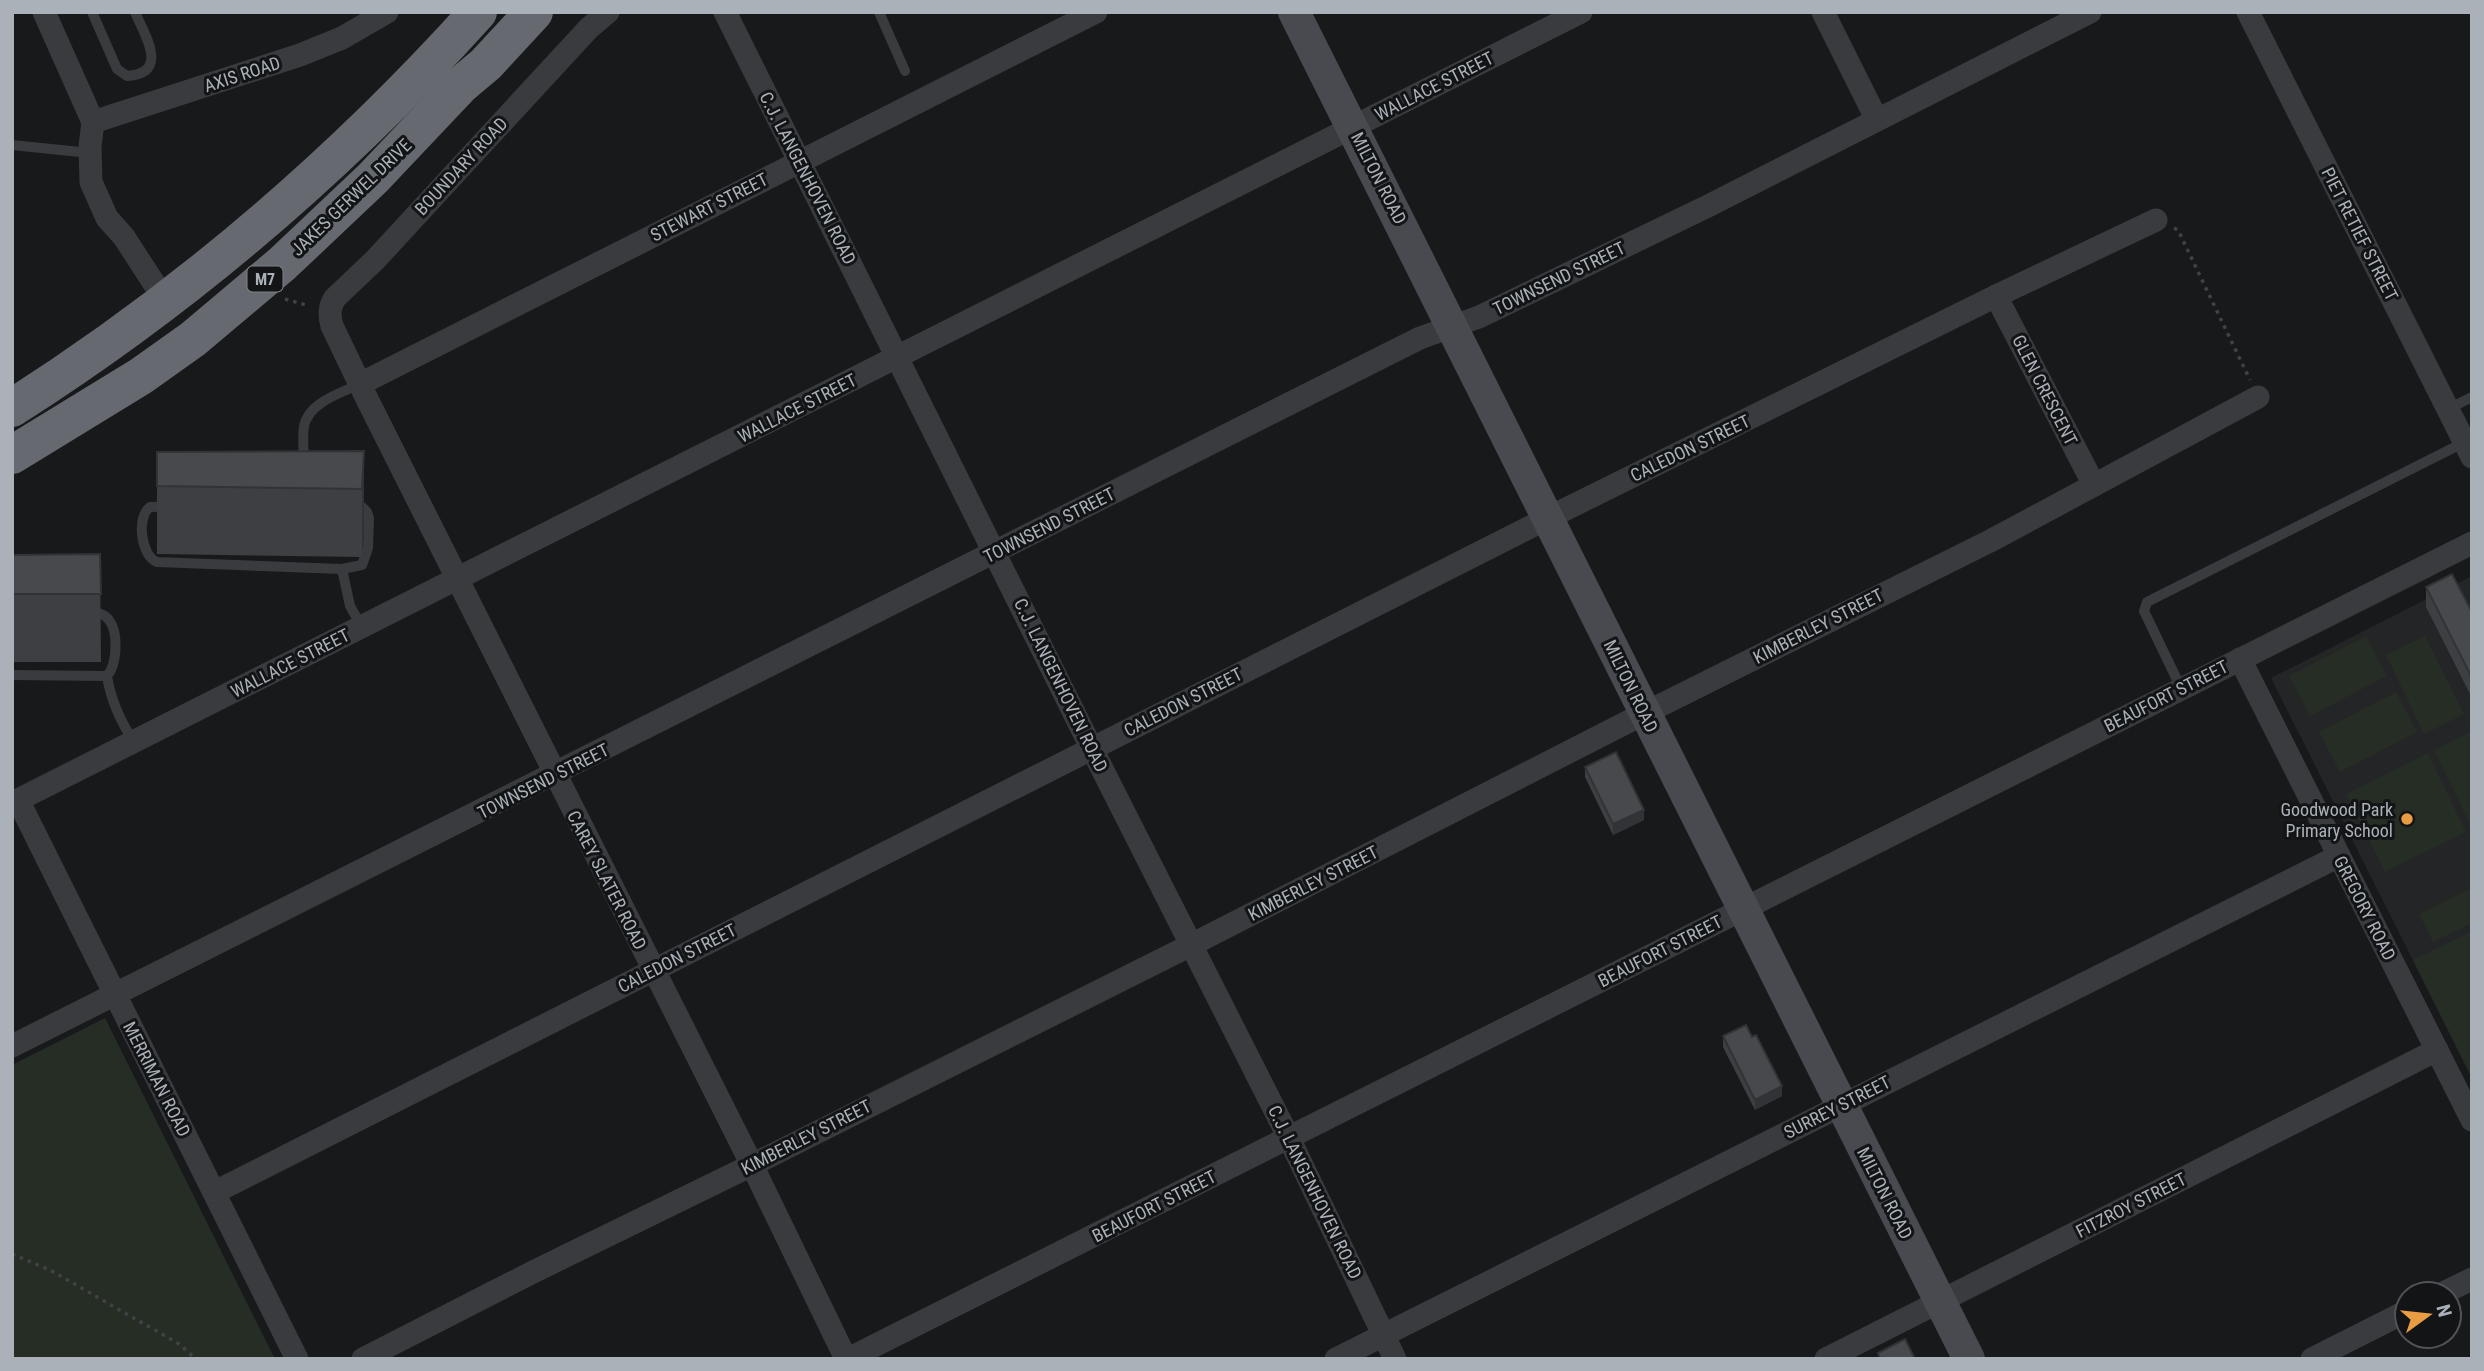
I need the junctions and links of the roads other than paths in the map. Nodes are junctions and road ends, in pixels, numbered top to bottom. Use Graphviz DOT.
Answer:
graph roads {
  1 [pos="44,12"];
  2 [pos="92,12"];
  3 [pos="135,12"];
  4 [pos="387,12"];
  5 [pos="478,12"];
  6 [pos="534,12"];
  7 [pos="608,12"];
  8 [pos="725,12"];
  9 [pos="879,12"];
  10 [pos="1096,12"];
  11 [pos="1294,12"];
  12 [pos="1581,12"];
  13 [pos="1823,12"];
  14 [pos="2090,12"];
  15 [pos="2248,12"];
  16 [pos="486,64"];
  17 [pos="905,71"];
  18 [pos="1877,120"];
  19 [pos="93,122"];
  20 [pos="1353,127"];
  21 [pos="12,145"];
  22 [pos="90,156"];
  23 [pos="799,161"];
  24 [pos="2156,220"];
  25 [pos="1996,296"];
  26 [pos="166,302"];
  27 [pos="332,326"];
  28 [pos="1451,326"];
  29 [pos="898,357"];
  30 [pos="141,376"];
  31 [pos="360,384"];
  32 [pos="2258,397"];
  33 [pos="2472,397"];
  34 [pos="12,408"];
  35 [pos="2448,409"];
  36 [pos="2468,450"];
  37 [pos="12,456"];
  38 [pos="304,464"];
  39 [pos="2094,485"];
  40 [pos="1548,518"];
  41 [pos="2472,543"];
  42 [pos="995,553"];
  43 [pos="342,569"];
  44 [pos="456,579"];
  45 [pos="78,612"];
  46 [pos="362,627"];
  47 [pos="2240,659"];
  48 [pos="12,675"];
  49 [pos="107,676"];
  50 [pos="2181,688"];
  51 [pos="1645,713"];
  52 [pos="134,742"];
  53 [pos="1091,747"];
  54 [pos="554,775"];
  55 [pos="15,802"];
  56 [pos="2339,856"];
  57 [pos="1743,908"];
  58 [pos="1191,945"];
  59 [pos="653,970"];
  60 [pos="114,995"];
  61 [pos="12,1046"];
  62 [pos="2437,1050"];
  63 [pos="1841,1105"];
  64 [pos="2472,1121"];
  65 [pos="1289,1138"];
  66 [pos="752,1165"];
  67 [pos="215,1192"];
  68 [pos="1940,1301"];
  69 [pos="2393,1318"];
  70 [pos="1383,1335"];
  71 [pos="297,1359"];
  72 [pos="363,1359"];
  73 [pos="847,1359"];
  74 [pos="1336,1359"];
  75 [pos="1395,1359"];
  76 [pos="1826,1359"];
  77 [pos="1969,1359"];
  78 [pos="2312,1359"];
  1 -- 19 [label="street"];
  2 -- 3 [label="lane"];
  4 -- 19 [label="street, AXIS ROAD"];
  5 -- 26 [label="highway, M7"];
  6 -- 16 [label="highway, JAKES GERWEL DRIVE / M7"];
  7 -- 27 [label="street, BOUNDARY ROAD"];
  8 -- 23 [label="street, C.J. LANGENHOVEN ROAD"];
  9 -- 17 [label="lane"];
  10 -- 23 [label="street, STEWART STREET"];
  11 -- 20 [label="street, MILTON ROAD"];
  12 -- 20 [label="street, WALLACE STREET"];
  13 -- 18 [label="street"];
  14 -- 18 [label="street, TOWNSEND STREET"];
  15 -- 35 [label="street, PIET RETIEF STREET"];
  16 -- 26 [label="highway"];
  16 -- 30 [label="highway, JAKES GERWEL DRIVE / M7"];
  18 -- 28 [label="street, TOWNSEND STREET"];
  19 -- 22 [label="street"];
  20 -- 28 [label="street, MILTON ROAD"];
  20 -- 29 [label="street, WALLACE STREET"];
  21 -- 22 [label="lane"];
  22 -- 26 [label="street"];
  23 -- 29 [label="street, C.J. LANGENHOVEN ROAD"];
  23 -- 31 [label="street, STEWART STREET"];
  24 -- 25 [label="street, CALEDON STREET"];
  25 -- 39 [label="street, GLEN CRESCENT"];
  25 -- 40 [label="street, CALEDON STREET"];
  26 -- 30 [label="highway"];
  26 -- 34 [label="highway, M7"];
  27 -- 31 [label="street, CAREY SLATER ROAD"];
  28 -- 40 [label="street, MILTON ROAD"];
  28 -- 42 [label="street, TOWNSEND STREET"];
  29 -- 42 [label="street, C.J. LANGENHOVEN ROAD"];
  29 -- 44 [label="street, WALLACE STREET"];
  30 -- 37 [label="highway, JAKES GERWEL DRIVE / M7"];
  31 -- 38 [label="lane"];
  31 -- 44 [label="street, CAREY SLATER ROAD"];
  32 -- 39 [label="street, KIMBERLEY STREET"];
  33 -- 35 [label="lane"];
  35 -- 36 [label="street, PIET RETIEF STREET"];
  36 -- 50 [label="lane"];
  39 -- 51 [label="street, KIMBERLEY STREET"];
  40 -- 51 [label="street, MILTON ROAD"];
  40 -- 53 [label="street, CALEDON STREET"];
  41 -- 47 [label="street, BEAUFORT STREET"];
  42 -- 53 [label="street, C.J. LANGENHOVEN ROAD"];
  42 -- 54 [label="street, TOWNSEND STREET"];
  43 -- 43 [label="lane"];
  43 -- 46 [label="lane"];
  44 -- 46 [label="street, WALLACE STREET"];
  44 -- 54 [label="street, CAREY SLATER ROAD"];
  45 -- 49 [label="lane"];
  46 -- 52 [label="street, WALLACE STREET"];
  47 -- 50 [label="street, BEAUFORT STREET"];
  47 -- 56 [label="street, GREGORY ROAD"];
  48 -- 49 [label="lane"];
  49 -- 52 [label="lane"];
  50 -- 57 [label="street, BEAUFORT STREET"];
  51 -- 57 [label="street, MILTON ROAD"];
  51 -- 58 [label="street, KIMBERLEY STREET"];
  52 -- 55 [label="street, WALLACE STREET"];
  53 -- 58 [label="street, C.J. LANGENHOVEN ROAD"];
  53 -- 59 [label="street, CALEDON STREET"];
  54 -- 59 [label="street, CAREY SLATER ROAD"];
  54 -- 60 [label="street, TOWNSEND STREET"];
  55 -- 60 [label="street, MERRIMAN ROAD"];
  56 -- 62 [label="street, GREGORY ROAD"];
  56 -- 63 [label="street, SURREY STREET"];
  57 -- 63 [label="street, MILTON ROAD"];
  57 -- 65 [label="street, BEAUFORT STREET"];
  58 -- 65 [label="street, C.J. LANGENHOVEN ROAD"];
  58 -- 66 [label="street, KIMBERLEY STREET"];
  59 -- 66 [label="street, CAREY SLATER ROAD"];
  59 -- 67 [label="street, CALEDON STREET"];
  60 -- 61 [label="street, TOWNSEND STREET"];
  60 -- 67 [label="street, MERRIMAN ROAD"];
  62 -- 64 [label="street, GREGORY ROAD"];
  62 -- 68 [label="street, FITZROY STREET"];
  63 -- 68 [label="street, MILTON ROAD"];
  63 -- 70 [label="street, SURREY STREET"];
  65 -- 70 [label="street, C.J. LANGENHOVEN ROAD"];
  65 -- 73 [label="street, BEAUFORT STREET"];
  66 -- 72 [label="street, KIMBERLEY STREET"];
  66 -- 73 [label="street, CAREY SLATER ROAD"];
  67 -- 71 [label="street, MERRIMAN ROAD"];
  68 -- 76 [label="street, FITZROY STREET"];
  68 -- 77 [label="street, MILTON ROAD"];
  69 -- 78 [label="street"];
  70 -- 74 [label="street, SURREY STREET"];
  70 -- 75 [label="street, C.J. LANGENHOVEN ROAD"];
}
